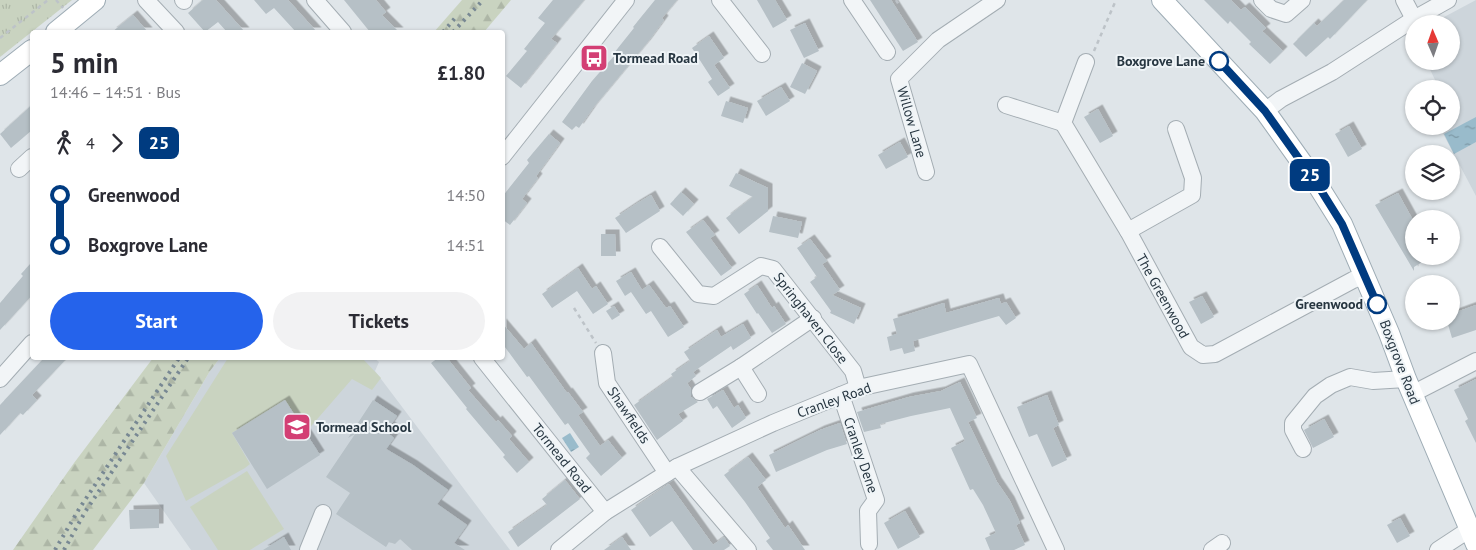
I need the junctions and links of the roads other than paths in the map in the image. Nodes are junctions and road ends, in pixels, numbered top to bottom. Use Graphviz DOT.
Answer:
graph roads {
  1 [pos="95,0"];
  2 [pos="146,0"];
  3 [pos="315,0"];
  4 [pos="626,0"];
  5 [pos="720,0"];
  6 [pos="852,0"];
  7 [pos="998,0"];
  8 [pos="1162,0"];
  9 [pos="1262,0"];
  10 [pos="1302,0"];
  11 [pos="1404,0"];
  12 [pos="1448,0"];
  13 [pos="1412,15"];
  14 [pos="1421,15"];
  15 [pos="1405,25"];
  16 [pos="58,30"];
  17 [pos="174,30"];
  18 [pos="341,30"];
  19 [pos="887,52"];
  20 [pos="30,54"];
  21 [pos="762,54"];
  22 [pos="1086,62"];
  23 [pos="0,75"];
  24 [pos="1006,105"];
  25 [pos="1265,111"];
  26 [pos="1063,123"];
  27 [pos="1176,130"];
  28 [pos="505,153"];
  29 [pos="30,159"];
  30 [pos="19,169"];
  31 [pos="926,172"];
  32 [pos="1128,231"];
  33 [pos="660,247"];
  34 [pos="1365,275"];
  35 [pos="813,318"];
  36 [pos="30,345"];
  37 [pos="602,353"];
  38 [pos="484,360"];
  39 [pos="1476,360"];
  40 [pos="741,368"];
  41 [pos="0,379"];
  42 [pos="1409,387"];
  43 [pos="858,388"];
  44 [pos="700,392"];
  45 [pos="758,394"];
  46 [pos="840,395"];
  47 [pos="1303,449"];
  48 [pos="672,470"];
  49 [pos="605,512"];
  50 [pos="323,513"];
  51 [pos="1473,537"];
  52 [pos="869,544"];
  53 [pos="308,550"];
  54 [pos="559,550"];
  55 [pos="748,550"];
  56 [pos="1056,550"];
  57 [pos="1438,550"];
  1 -- 16 [label="main road"];
  2 -- 17 [label="street"];
  3 -- 18 [label="street"];
  4 -- 28 [label="street"];
  5 -- 21 [label="street"];
  6 -- 19 [label="street"];
  7 -- 31 [label="street, Willow Lane"];
  8 -- 25 [label="main road, Boxgrove Road"];
  9 -- 10 [label="street"];
  11 -- 13 [label="street"];
  12 -- 14 [label="street"];
  15 -- 25 [label="street"];
  20 -- 23 [label="main road"];
  22 -- 26 [label="street"];
  24 -- 26 [label="street"];
  25 -- 34 [label="main road, Boxgrove Road"];
  26 -- 32 [label="street, The Greenwood"];
  27 -- 32 [label="street"];
  29 -- 30 [label="street"];
  32 -- 34 [label="street, The Greenwood"];
  33 -- 35 [label="street, Springhaven Close"];
  34 -- 42 [label="main road, Boxgrove Road"];
  35 -- 40 [label="street"];
  35 -- 43 [label="street, Springhaven Close"];
  36 -- 41 [label="street"];
  37 -- 48 [label="street, Shawfields"];
  38 -- 49 [label="street, Tormead Road"];
  39 -- 42 [label="street"];
  40 -- 44 [label="street"];
  40 -- 45 [label="street"];
  42 -- 47 [label="street"];
  42 -- 51 [label="main road, Boxgrove Road"];
  43 -- 46 [label="street, Cranley Road"];
  43 -- 56 [label="street, Cranley Road"];
  46 -- 48 [label="street, Cranley Road"];
  46 -- 52 [label="street, Cranley Dene"];
  48 -- 49 [label="street, Cranley Road"];
  48 -- 55 [label="street, Shawfields"];
  49 -- 54 [label="street, Cranley Road"];
  50 -- 53 [label="street"];
  51 -- 57 [label="street"];
}
